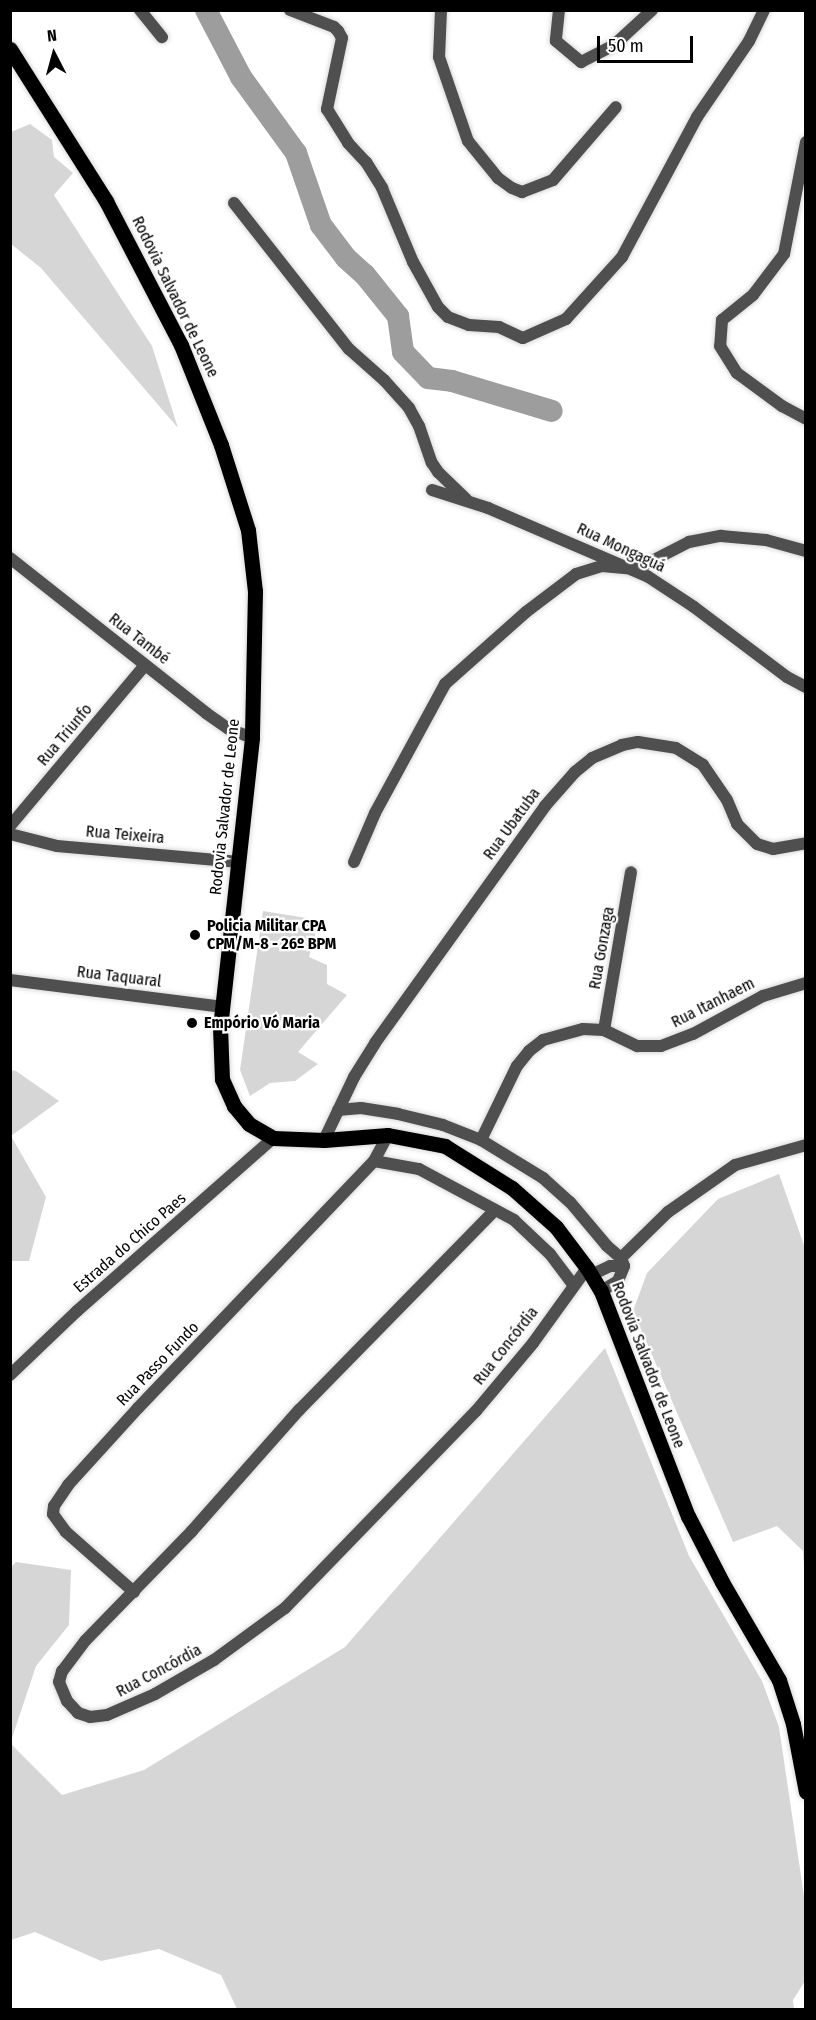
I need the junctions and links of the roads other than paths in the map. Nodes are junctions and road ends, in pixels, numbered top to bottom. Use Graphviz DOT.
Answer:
graph roads {
  1 [pos="140,10"];
  2 [pos="290,10"];
  3 [pos="441,10"];
  4 [pos="559,10"];
  5 [pos="652,10"];
  6 [pos="765,10"];
  7 [pos="162,37"];
  8 [pos="10,49"];
  9 [pos="616,107"];
  10 [pos="806,142"];
  11 [pos="234,203"];
  12 [pos="806,418"];
  13 [pos="432,490"];
  14 [pos="470,502"];
  15 [pos="806,551"];
  16 [pos="10,558"];
  17 [pos="627,568"];
  18 [pos="145,665"];
  19 [pos="806,687"];
  20 [pos="252,738"];
  21 [pos="10,826"];
  22 [pos="10,834"];
  23 [pos="806,843"];
  24 [pos="239,862"];
  25 [pos="354,862"];
  26 [pos="631,872"];
  27 [pos="10,980"];
  28 [pos="806,983"];
  29 [pos="223,1007"];
  30 [pos="604,1030"];
  31 [pos="338,1110"];
  32 [pos="388,1135"];
  33 [pos="273,1138"];
  34 [pos="324,1140"];
  35 [pos="481,1140"];
  36 [pos="806,1145"];
  37 [pos="374,1161"];
  38 [pos="495,1210"];
  39 [pos="623,1262"];
  40 [pos="589,1271"];
  41 [pos="573,1285"];
  42 [pos="601,1291"];
  43 [pos="10,1375"];
  44 [pos="134,1592"];
  45 [pos="806,1792"];
  1 -- 7 [label="street"];
  2 -- 6 [label="street"];
  3 -- 9 [label="street"];
  4 -- 5 [label="street"];
  8 -- 20 [label="main road, Rodovia Salvador de Leone"];
  10 -- 12 [label="street"];
  11 -- 14 [label="street, Rua Mongaguá"];
  13 -- 14 [label="street, Rua Mongaguá"];
  14 -- 17 [label="street, Rua Mongaguá"];
  15 -- 17 [label="street"];
  16 -- 18 [label="street, Rua També"];
  17 -- 19 [label="street, Rua Mongaguá"];
  17 -- 25 [label="street"];
  18 -- 20 [label="street, Rua També"];
  18 -- 21 [label="street, Rua Triunfo"];
  20 -- 24 [label="main road, Rodovia Salvador de Leone"];
  22 -- 24 [label="street, Rua Teixeira"];
  23 -- 31 [label="street, Rua Ubatuba"];
  24 -- 29 [label="main road, Rodovia Salvador de Leone"];
  26 -- 30 [label="street, Rua Gonzaga"];
  27 -- 29 [label="street, Rua Taquaral"];
  28 -- 30 [label="street, Rua Itanhaem"];
  29 -- 33 [label="main road, Rodovia Salvador de Leone"];
  30 -- 35 [label="street, Rua Itanhaem"];
  31 -- 34 [label="street, Rua Ubatuba"];
  31 -- 35 [label="street"];
  32 -- 34 [label="main road, Rodovia Salvador de Leone"];
  32 -- 37 [label="street, Rua Passo Fundo"];
  32 -- 40 [label="main road, Rodovia Salvador de Leone"];
  33 -- 34 [label="main road, Rodovia Salvador de Leone"];
  33 -- 43 [label="street, Estrada do Chico Paes"];
  35 -- 39 [label="street"];
  36 -- 39 [label="street"];
  37 -- 38 [label="street"];
  37 -- 44 [label="street, Rua Passo Fundo"];
  38 -- 41 [label="street"];
  38 -- 44 [label="street, Rua Concórdia"];
  39 -- 40 [label="street"];
  39 -- 42 [label="street"];
  40 -- 41 [label="street, Rua Concórdia"];
  40 -- 42 [label="main road, Rodovia Salvador de Leone"];
  41 -- 44 [label="street, Rua Concórdia"];
  42 -- 45 [label="main road, Rodovia Salvador de Leone"];
}
